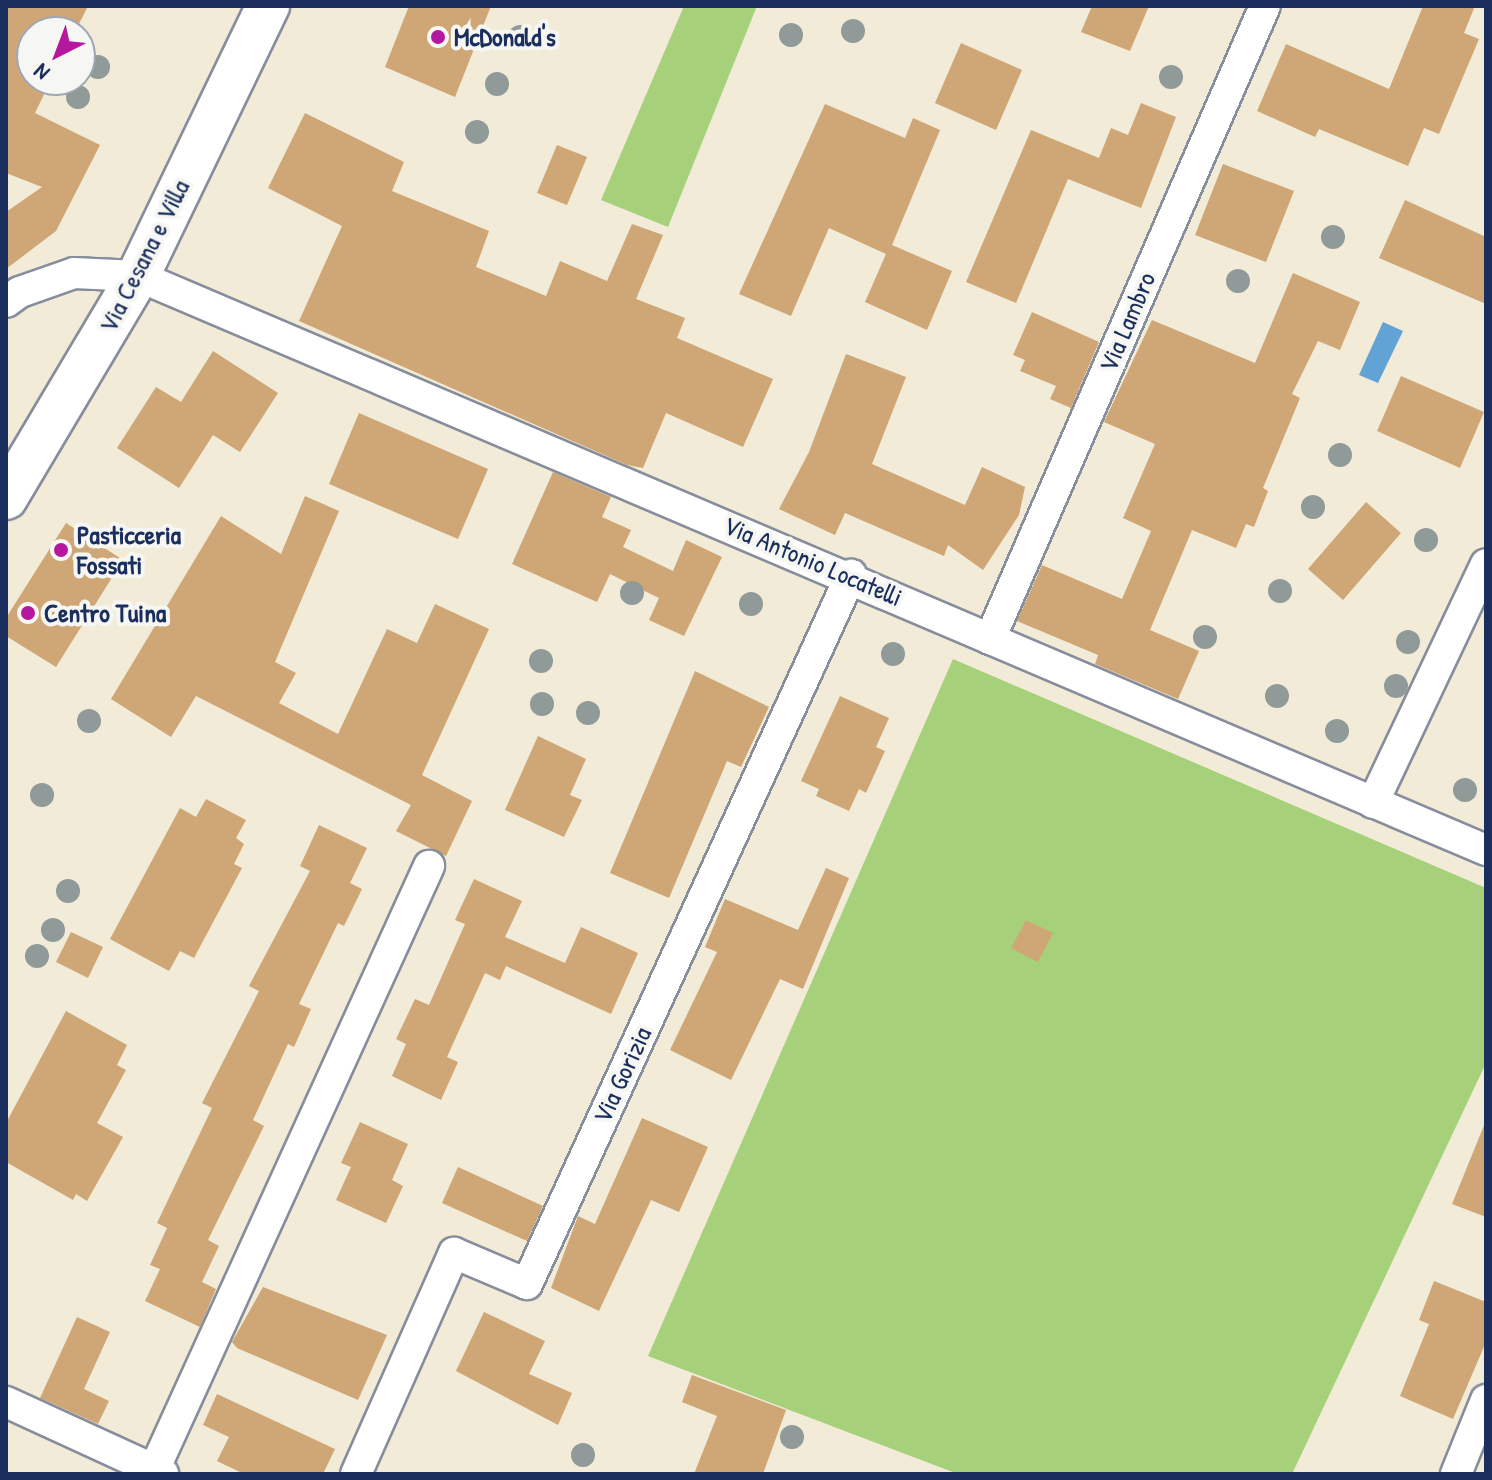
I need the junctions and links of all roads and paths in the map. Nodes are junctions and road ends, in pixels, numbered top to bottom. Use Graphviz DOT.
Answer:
graph roads {
  1 [pos="268,6"];
  2 [pos="1265,6"];
  3 [pos="138,276"];
  4 [pos="6,302"];
  5 [pos="6,498"];
  6 [pos="1486,564"];
  7 [pos="851,575"];
  8 [pos="990,639"];
  9 [pos="1373,803"];
  10 [pos="1486,850"];
  11 [pos="429,866"];
  12 [pos="1486,1400"];
  13 [pos="6,1402"];
  14 [pos="158,1472"];
  15 [pos="356,1474"];
  16 [pos="1456,1474"];
  1 -- 3 [label="main road, Via Cesana e Villa"];
  2 -- 8 [label="street, Via Lambro"];
  3 -- 4 [label="street"];
  3 -- 5 [label="main road, Via Cesana e Villa"];
  3 -- 7 [label="street, Via Antonio Locatelli"];
  6 -- 9 [label="street"];
  7 -- 8 [label="street, Via Antonio Locatelli"];
  7 -- 15 [label="street, Via Gorizia"];
  8 -- 9 [label="street, Via Antonio Locatelli"];
  9 -- 10 [label="street, Via Antonio Locatelli"];
  11 -- 14 [label="street"];
  12 -- 16 [label="street"];
  13 -- 14 [label="street"];
}
